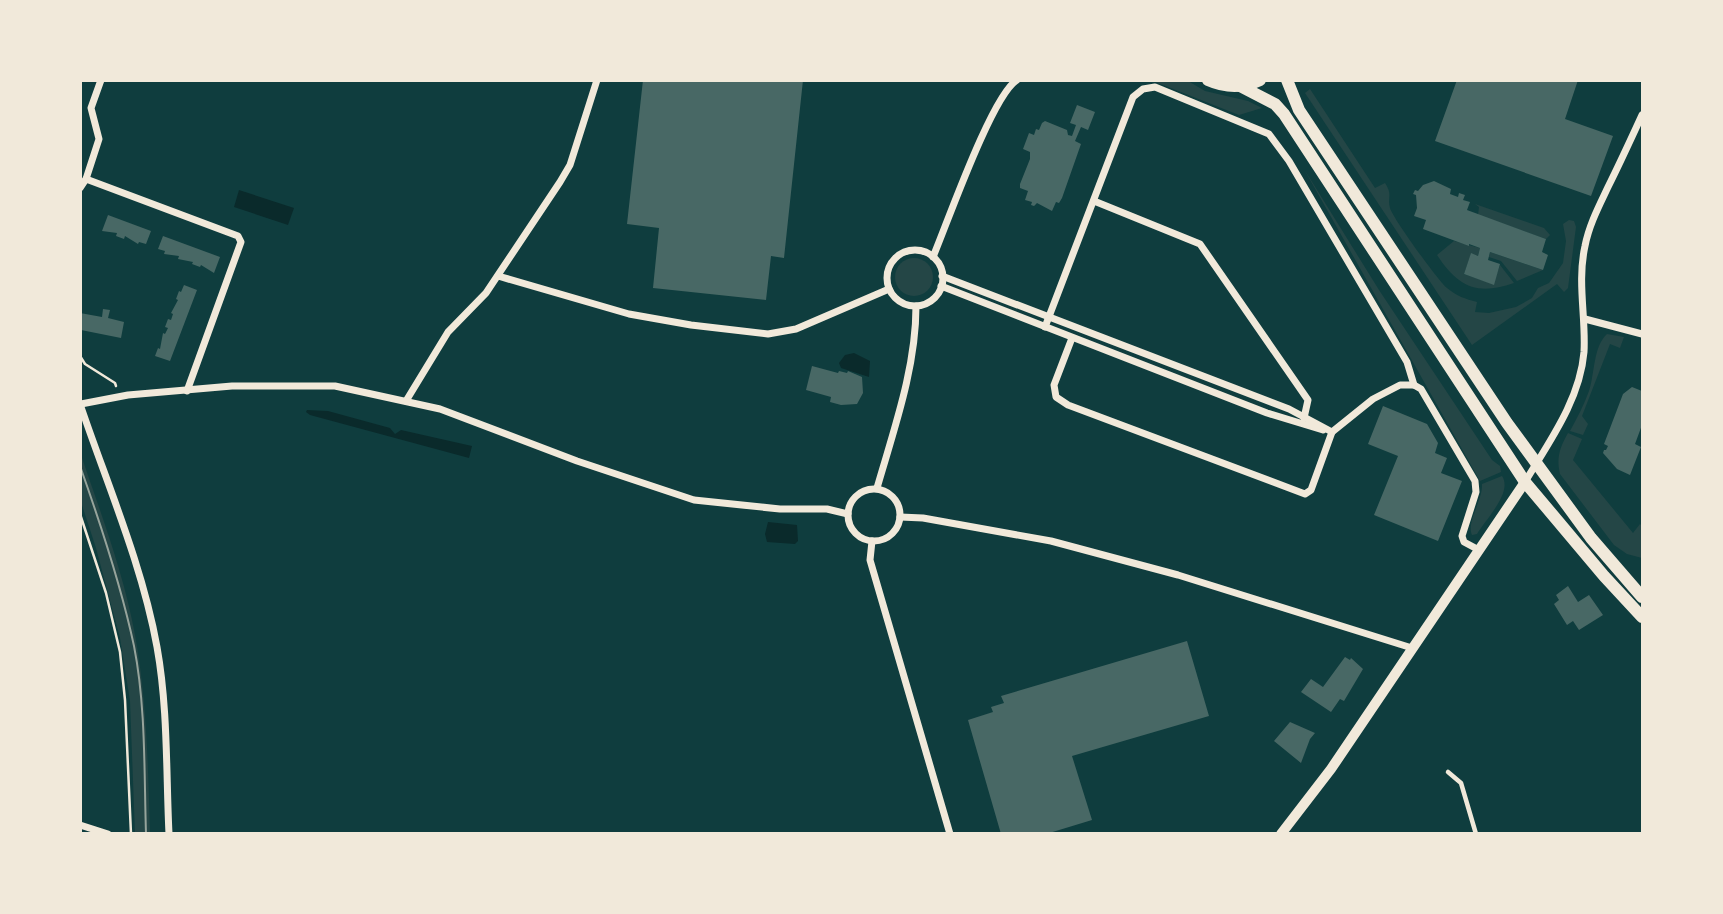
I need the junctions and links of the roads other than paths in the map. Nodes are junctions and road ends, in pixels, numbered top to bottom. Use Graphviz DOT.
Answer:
graph roads {
  1 [pos="101,80"];
  2 [pos="597,80"];
  3 [pos="1017,80"];
  4 [pos="1208,80"];
  5 [pos="1261,80"];
  6 [pos="1287,80"];
  7 [pos="1240,86"];
  8 [pos="1643,115"];
  9 [pos="86,179"];
  10 [pos="80,188"];
  11 [pos="1094,201"];
  12 [pos="933,257"];
  13 [pos="498,276"];
  14 [pos="942,276"];
  15 [pos="941,286"];
  16 [pos="889,289"];
  17 [pos="916,306"];
  18 [pos="1049,316"];
  19 [pos="1585,318"];
  20 [pos="1045,327"];
  21 [pos="1643,334"];
  22 [pos="1072,338"];
  23 [pos="1414,385"];
  24 [pos="187,391"];
  25 [pos="406,401"];
  26 [pos="81,404"];
  27 [pos="1305,416"];
  28 [pos="1302,426"];
  29 [pos="1332,432"];
  30 [pos="1536,464"];
  31 [pos="1525,482"];
  32 [pos="877,488"];
  33 [pos="848,514"];
  34 [pos="900,517"];
  35 [pos="872,541"];
  36 [pos="1479,550"];
  37 [pos="1643,597"];
  38 [pos="1643,617"];
  39 [pos="1412,648"];
  40 [pos="1448,772"];
  41 [pos="80,825"];
  42 [pos="108,834"];
  43 [pos="169,834"];
  44 [pos="950,834"];
  45 [pos="1281,834"];
  46 [pos="1476,834"];
  1 -- 9 [label="street"];
  2 -- 13 [label="street"];
  3 -- 12 [label="street"];
  4 -- 7 [label="main road"];
  5 -- 7 [label="main road"];
  6 -- 30 [label="main road"];
  7 -- 31 [label="main road"];
  8 -- 19 [label="street"];
  9 -- 10 [label="street"];
  9 -- 24 [label="street"];
  11 -- 18 [label="street"];
  11 -- 23 [label="street"];
  11 -- 27 [label="street"];
  12 -- 14 [label="street"];
  12 -- 16 [label="street"];
  13 -- 16 [label="street"];
  13 -- 25 [label="street"];
  14 -- 15 [label="street"];
  14 -- 18 [label="street"];
  15 -- 17 [label="street"];
  15 -- 20 [label="street"];
  16 -- 17 [label="street"];
  17 -- 32 [label="street"];
  18 -- 20 [label="street"];
  18 -- 27 [label="street"];
  19 -- 21 [label="street"];
  19 -- 30 [label="street"];
  20 -- 22 [label="street"];
  22 -- 28 [label="street"];
  22 -- 29 [label="street"];
  23 -- 29 [label="street"];
  23 -- 36 [label="street"];
  24 -- 25 [label="street"];
  24 -- 26 [label="street"];
  25 -- 33 [label="street"];
  26 -- 43 [label="street"];
  27 -- 28 [label="street"];
  27 -- 29 [label="street"];
  28 -- 29 [label="street"];
  30 -- 31 [label="street"];
  30 -- 37 [label="main road"];
  31 -- 36 [label="street"];
  31 -- 38 [label="main road"];
  32 -- 33 [label="street"];
  32 -- 34 [label="street"];
  33 -- 35 [label="street"];
  34 -- 35 [label="street"];
  34 -- 39 [label="street"];
  35 -- 44 [label="street"];
  36 -- 39 [label="street"];
  39 -- 45 [label="street"];
  40 -- 46 [label="lane"];
  41 -- 42 [label="street"];
}
